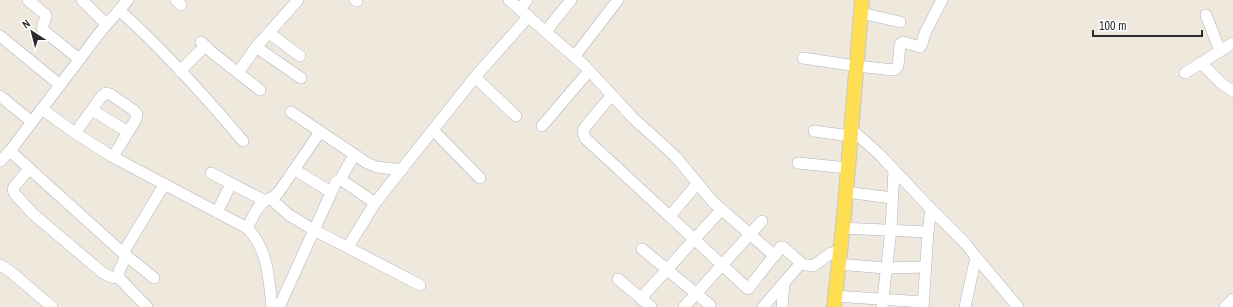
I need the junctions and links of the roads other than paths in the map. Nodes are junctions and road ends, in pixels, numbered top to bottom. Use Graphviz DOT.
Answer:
graph roads {
  1 [pos="28,0"];
  2 [pos="82,0"];
  3 [pos="128,0"];
  4 [pos="298,0"];
  5 [pos="509,0"];
  6 [pos="527,0"];
  7 [pos="571,0"];
  8 [pos="618,0"];
  9 [pos="942,0"];
  10 [pos="862,7"];
  11 [pos="119,10"];
  12 [pos="524,13"];
  13 [pos="1206,15"];
  14 [pos="900,22"];
  15 [pos="106,24"];
  16 [pos="546,31"];
  17 [pos="269,33"];
  18 [pos="0,36"];
  19 [pos="1233,43"];
  20 [pos="256,47"];
  21 [pos="1220,50"];
  22 [pos="300,56"];
  23 [pos="574,57"];
  24 [pos="803,58"];
  25 [pos="79,59"];
  26 [pos="1201,62"];
  27 [pos="856,66"];
  28 [pos="180,71"];
  29 [pos="589,71"];
  30 [pos="238,73"];
  31 [pos="1185,73"];
  32 [pos="475,77"];
  33 [pos="301,78"];
  34 [pos="60,85"];
  35 [pos="260,90"];
  36 [pos="1233,91"];
  37 [pos="0,96"];
  38 [pos="611,96"];
  39 [pos="42,109"];
  40 [pos="92,110"];
  41 [pos="291,112"];
  42 [pos="516,116"];
  43 [pos="32,122"];
  44 [pos="542,126"];
  45 [pos="433,130"];
  46 [pos="814,131"];
  47 [pos="128,132"];
  48 [pos="320,132"];
  49 [pos="75,133"];
  50 [pos="851,133"];
  51 [pos="243,141"];
  52 [pos="354,155"];
  53 [pos="3,156"];
  54 [pos="113,158"];
  55 [pos="798,163"];
  56 [pos="848,168"];
  57 [pos="29,169"];
  58 [pos="295,170"];
  59 [pos="402,170"];
  60 [pos="894,170"];
  61 [pos="211,173"];
  62 [pos="480,178"];
  63 [pos="340,180"];
  64 [pos="231,184"];
  65 [pos="697,184"];
  66 [pos="164,185"];
  67 [pos="331,192"];
  68 [pos="846,192"];
  69 [pos="892,198"];
  70 [pos="268,200"];
  71 [pos="375,204"];
  72 [pos="931,209"];
  73 [pos="721,210"];
  74 [pos="217,212"];
  75 [pos="670,216"];
  76 [pos="762,221"];
  77 [pos="246,228"];
  78 [pos="842,228"];
  79 [pos="314,230"];
  80 [pos="891,230"];
  81 [pos="928,232"];
  82 [pos="750,236"];
  83 [pos="694,238"];
  84 [pos="348,248"];
  85 [pos="642,249"];
  86 [pos="125,254"];
  87 [pos="775,256"];
  88 [pos="976,257"];
  89 [pos="839,258"];
  90 [pos="800,264"];
  91 [pos="0,265"];
  92 [pos="723,265"];
  93 [pos="926,267"];
  94 [pos="885,268"];
  95 [pos="668,269"];
  96 [pos="120,278"];
  97 [pos="154,278"];
  98 [pos="618,279"];
  99 [pos="784,282"];
  100 [pos="420,285"];
  101 [pos="696,294"];
  102 [pos="641,298"];
  103 [pos="1233,299"];
  104 [pos="834,302"];
  105 [pos="882,303"];
  106 [pos="47,305"];
  107 [pos="710,305"];
  108 [pos="923,305"];
  109 [pos="147,307"];
  110 [pos="272,307"];
  111 [pos="279,307"];
  112 [pos="651,307"];
  113 [pos="684,307"];
  114 [pos="763,307"];
  115 [pos="782,307"];
  116 [pos="965,307"];
  117 [pos="1018,307"];
  118 [pos="1225,307"];
  1 -- 25 [label="street"];
  2 -- 15 [label="street"];
  3 -- 11 [label="street"];
  4 -- 17 [label="street"];
  5 -- 12 [label="street"];
  6 -- 12 [label="street"];
  7 -- 16 [label="street"];
  8 -- 23 [label="street"];
  9 -- 27 [label="street"];
  10 -- 14 [label="street"];
  10 -- 27 [label="main road"];
  11 -- 15 [label="street"];
  11 -- 28 [label="street"];
  12 -- 16 [label="street"];
  12 -- 32 [label="street"];
  13 -- 21 [label="street"];
  15 -- 25 [label="street"];
  16 -- 23 [label="street"];
  17 -- 20 [label="street"];
  17 -- 22 [label="street"];
  18 -- 34 [label="street"];
  19 -- 21 [label="street"];
  20 -- 30 [label="street"];
  20 -- 33 [label="street"];
  21 -- 26 [label="street"];
  23 -- 29 [label="street"];
  24 -- 27 [label="street"];
  25 -- 34 [label="street"];
  26 -- 31 [label="street"];
  26 -- 36 [label="street"];
  27 -- 50 [label="main road"];
  28 -- 30 [label="street"];
  28 -- 51 [label="street"];
  29 -- 38 [label="street"];
  29 -- 44 [label="street"];
  30 -- 35 [label="street"];
  32 -- 42 [label="street"];
  32 -- 45 [label="street"];
  34 -- 39 [label="street"];
  37 -- 43 [label="street"];
  38 -- 65 [label="street"];
  38 -- 75 [label="street"];
  39 -- 43 [label="street"];
  39 -- 49 [label="street"];
  40 -- 47 [label="street"];
  40 -- 47 [label="street"];
  40 -- 49 [label="street"];
  41 -- 48 [label="street"];
  43 -- 53 [label="street"];
  45 -- 59 [label="street"];
  45 -- 62 [label="street"];
  46 -- 50 [label="street"];
  47 -- 54 [label="street"];
  48 -- 52 [label="street"];
  48 -- 58 [label="street"];
  49 -- 54 [label="street"];
  50 -- 56 [label="main road"];
  50 -- 60 [label="street"];
  52 -- 59 [label="street"];
  52 -- 63 [label="street"];
  53 -- 57 [label="street"];
  54 -- 66 [label="street"];
  55 -- 56 [label="street"];
  56 -- 68 [label="main road"];
  57 -- 86 [label="street"];
  57 -- 96 [label="street"];
  58 -- 67 [label="street"];
  58 -- 70 [label="street"];
  59 -- 71 [label="street"];
  60 -- 69 [label="street"];
  60 -- 72 [label="street"];
  61 -- 64 [label="street"];
  63 -- 67 [label="street"];
  63 -- 71 [label="street"];
  64 -- 70 [label="street"];
  64 -- 74 [label="street"];
  65 -- 73 [label="street"];
  65 -- 75 [label="street"];
  66 -- 74 [label="street"];
  66 -- 86 [label="street"];
  67 -- 79 [label="street"];
  68 -- 69 [label="street"];
  68 -- 78 [label="main road"];
  69 -- 80 [label="street"];
  70 -- 77 [label="street"];
  70 -- 79 [label="street"];
  71 -- 84 [label="street"];
  72 -- 81 [label="street"];
  72 -- 88 [label="street"];
  73 -- 82 [label="street"];
  73 -- 83 [label="street"];
  74 -- 77 [label="street"];
  75 -- 83 [label="street"];
  76 -- 82 [label="street"];
  77 -- 110 [label="street"];
  78 -- 80 [label="street"];
  78 -- 89 [label="main road"];
  79 -- 84 [label="street"];
  79 -- 111 [label="street"];
  80 -- 81 [label="street"];
  80 -- 94 [label="street"];
  81 -- 93 [label="street"];
  82 -- 87 [label="street"];
  82 -- 92 [label="street"];
  83 -- 92 [label="street"];
  83 -- 95 [label="street"];
  84 -- 100 [label="street"];
  85 -- 95 [label="street"];
  86 -- 96 [label="street"];
  86 -- 97 [label="street"];
  87 -- 90 [label="street"];
  87 -- 92 [label="street"];
  88 -- 116 [label="street"];
  88 -- 117 [label="street"];
  89 -- 90 [label="street"];
  89 -- 94 [label="street"];
  89 -- 104 [label="main road"];
  90 -- 99 [label="street"];
  91 -- 106 [label="street"];
  92 -- 101 [label="street"];
  93 -- 94 [label="street"];
  93 -- 108 [label="street"];
  94 -- 105 [label="street"];
  95 -- 101 [label="street"];
  95 -- 102 [label="street"];
  96 -- 109 [label="street"];
  98 -- 102 [label="street"];
  99 -- 114 [label="street"];
  99 -- 115 [label="street"];
  101 -- 107 [label="street"];
  101 -- 113 [label="street"];
  102 -- 112 [label="street"];
  103 -- 118 [label="street"];
  104 -- 105 [label="street"];
  105 -- 108 [label="street"];
}
